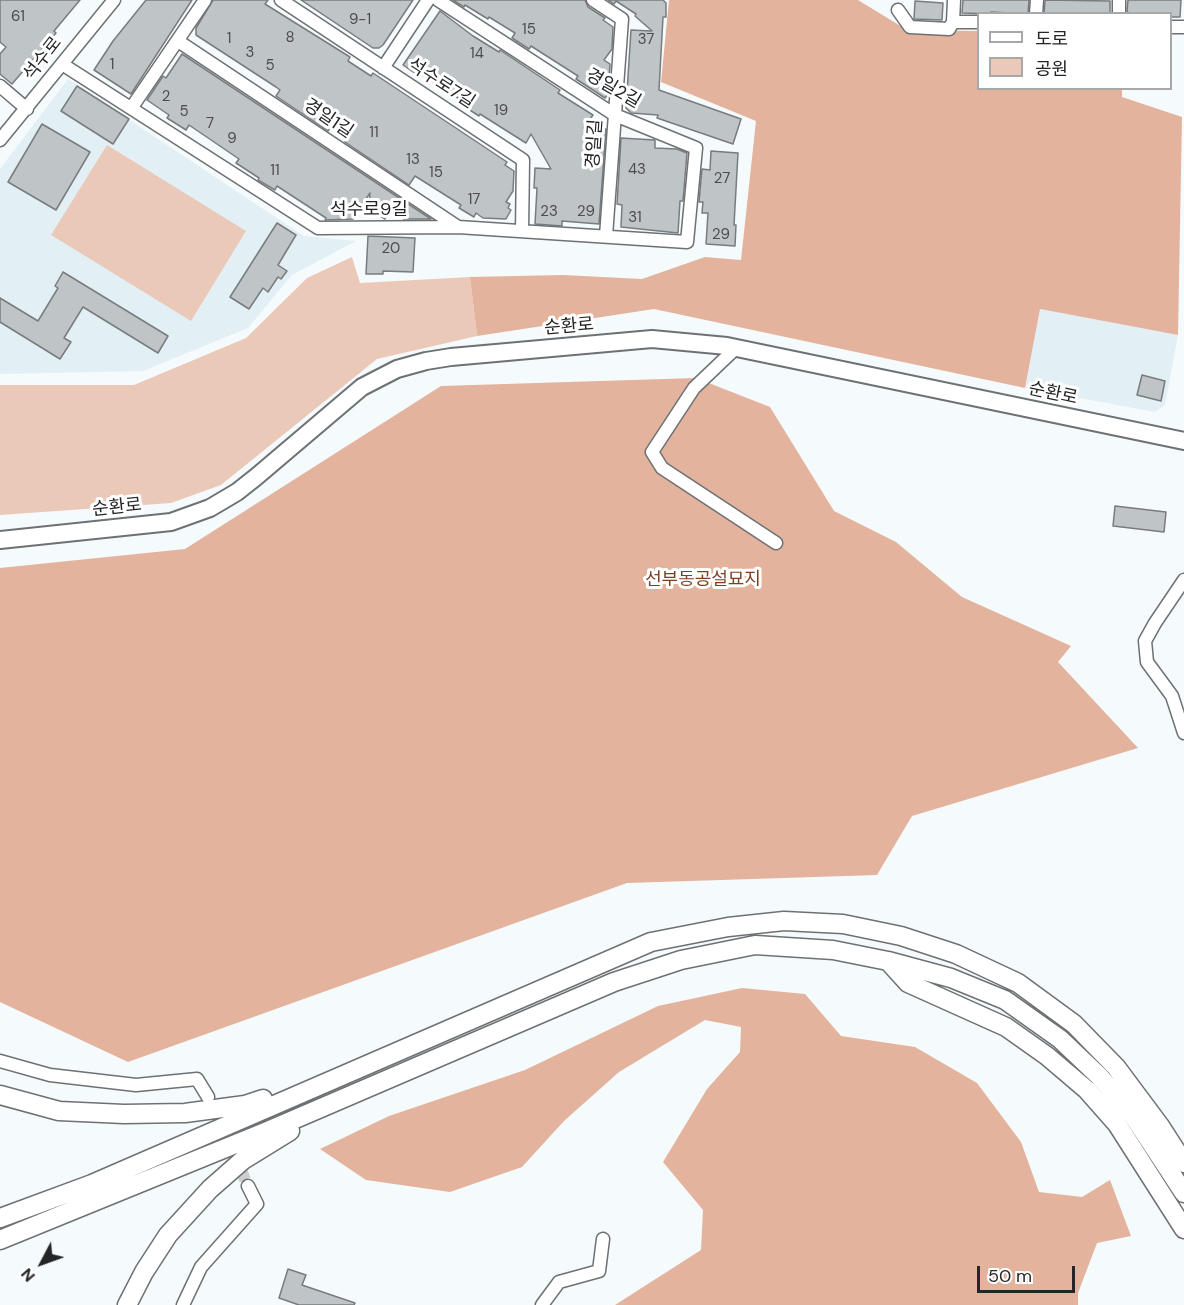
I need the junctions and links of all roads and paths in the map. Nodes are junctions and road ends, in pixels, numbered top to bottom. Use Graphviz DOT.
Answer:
graph roads {
  1 [pos="114,0"];
  2 [pos="205,0"];
  3 [pos="281,0"];
  4 [pos="428,0"];
  5 [pos="438,0"];
  6 [pos="592,0"];
  7 [pos="954,0"];
  8 [pos="898,10"];
  9 [pos="953,22"];
  10 [pos="977,22"];
  11 [pos="178,41"];
  12 [pos="62,64"];
  13 [pos="383,68"];
  14 [pos="0,86"];
  15 [pos="132,107"];
  16 [pos="27,109"];
  17 [pos="615,115"];
  18 [pos="0,141"];
  19 [pos="458,227"];
  20 [pos="522,231"];
  21 [pos="606,236"];
  22 [pos="687,242"];
  23 [pos="736,348"];
  24 [pos="1184,441"];
  25 [pos="0,540"];
  26 [pos="776,543"];
  27 [pos="1184,580"];
  28 [pos="1184,733"];
  29 [pos="888,961"];
  30 [pos="0,1061"];
  31 [pos="370,1063"];
  32 [pos="0,1095"];
  33 [pos="348,1096"];
  34 [pos="208,1097"];
  35 [pos="1184,1163"];
  36 [pos="248,1186"];
  37 [pos="1183,1191"];
  38 [pos="0,1218"];
  39 [pos="1184,1229"];
  40 [pos="603,1239"];
  41 [pos="0,1240"];
  42 [pos="127,1305"];
  43 [pos="183,1305"];
  44 [pos="542,1305"];
  1 -- 12 [label="street, 석수로"];
  2 -- 11 [label="street"];
  3 -- 13 [label="street, 석수로7길"];
  4 -- 13 [label="street"];
  5 -- 17 [label="street, 경일2길"];
  6 -- 17 [label="street, 경일길"];
  7 -- 9 [label="street"];
  8 -- 9 [label="street"];
  9 -- 10 [label="street"];
  11 -- 15 [label="street"];
  11 -- 19 [label="street, 경일1길"];
  12 -- 15 [label="street, 석수로9길"];
  12 -- 16 [label="street, 석수로"];
  13 -- 20 [label="street, 석수로7길"];
  14 -- 16 [label="street"];
  15 -- 19 [label="street, 석수로9길"];
  16 -- 18 [label="street, 석수로"];
  17 -- 21 [label="street, 경일길"];
  17 -- 22 [label="street, 경일2길"];
  19 -- 20 [label="street, 석수로9길"];
  20 -- 21 [label="street, 석수로9길"];
  21 -- 22 [label="street, 석수로9길"];
  23 -- 24 [label="main road, 순환로"];
  23 -- 25 [label="main road, 순환로"];
  23 -- 26 [label="street"];
  27 -- 28 [label="street"];
  29 -- 33 [label="highway"];
  29 -- 37 [label="highway"];
  29 -- 39 [label="highway"];
  30 -- 34 [label="street"];
  31 -- 32 [label="highway"];
  31 -- 35 [label="highway"];
  31 -- 38 [label="highway"];
  33 -- 41 [label="highway"];
  33 -- 42 [label="highway"];
  36 -- 43 [label="street"];
  40 -- 44 [label="street"];
}
